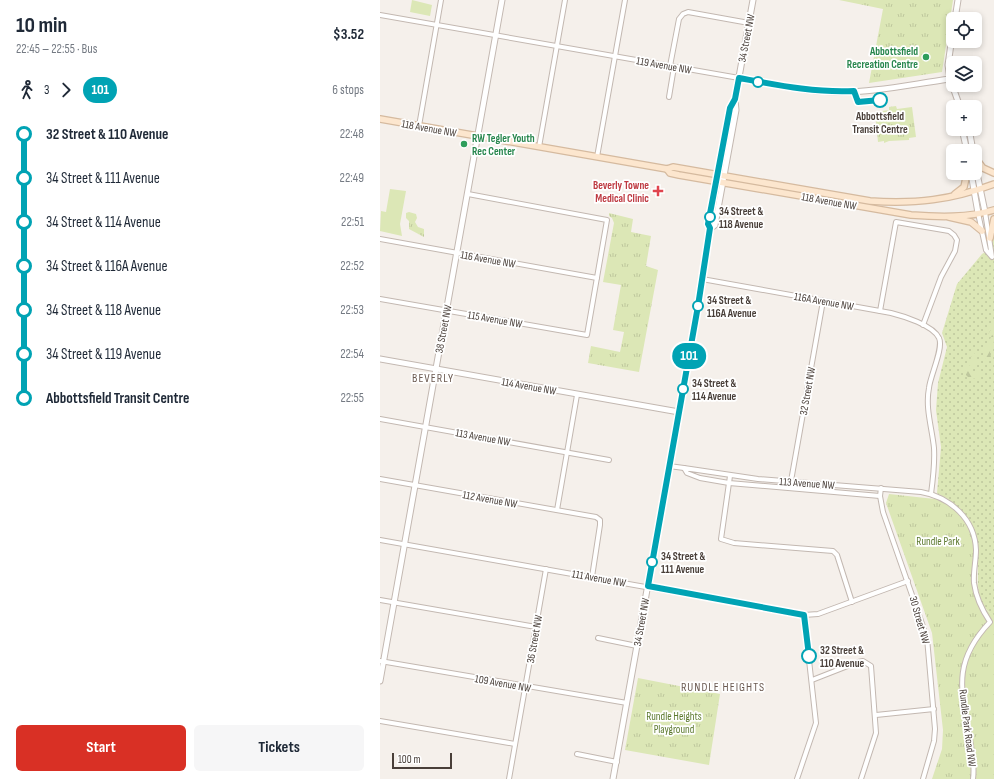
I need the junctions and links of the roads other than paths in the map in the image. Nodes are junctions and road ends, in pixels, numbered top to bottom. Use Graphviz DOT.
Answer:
graph roads {
  1 [pos="441,0"];
  2 [pos="502,0"];
  3 [pos="565,0"];
  4 [pos="625,0"];
  5 [pos="753,0"];
  6 [pos="958,0"];
  7 [pos="956,12"];
  8 [pos="380,15"];
  9 [pos="749,23"];
  10 [pos="437,25"];
  11 [pos="496,35"];
  12 [pos="557,46"];
  13 [pos="615,56"];
  14 [pos="672,66"];
  15 [pos="739,78"];
  16 [pos="946,80"];
  17 [pos="669,97"];
  18 [pos="735,99"];
  19 [pos="380,119"];
  20 [pos="419,126"];
  21 [pos="477,136"];
  22 [pos="539,147"];
  23 [pos="597,157"];
  24 [pos="982,167"];
  25 [pos="666,169"];
  26 [pos="994,173"];
  27 [pos="718,174"];
  28 [pos="724,175"];
  29 [pos="966,180"];
  30 [pos="973,180"];
  31 [pos="976,180"];
  32 [pos="716,181"];
  33 [pos="723,182"];
  34 [pos="994,184"];
  35 [pos="977,190"];
  36 [pos="468,194"];
  37 [pos="948,198"];
  38 [pos="994,210"];
  39 [pos="982,213"];
  40 [pos="947,216"];
  41 [pos="994,219"];
  42 [pos="710,228"];
  43 [pos="982,231"];
  44 [pos="990,238"];
  45 [pos="380,239"];
  46 [pos="458,253"];
  47 [pos="596,278"];
  48 [pos="702,280"];
  49 [pos="380,299"];
  50 [pos="823,300"];
  51 [pos="447,310"];
  52 [pos="880,311"];
  53 [pos="923,325"];
  54 [pos="380,359"];
  55 [pos="436,369"];
  56 [pos="577,395"];
  57 [pos="679,412"];
  58 [pos="380,419"];
  59 [pos="425,427"];
  60 [pos="567,452"];
  61 [pos="609,460"];
  62 [pos="669,466"];
  63 [pos="684,468"];
  64 [pos="730,476"];
  65 [pos="380,479"];
  66 [pos="791,481"];
  67 [pos="729,483"];
  68 [pos="415,486"];
  69 [pos="881,488"];
  70 [pos="931,494"];
  71 [pos="880,496"];
  72 [pos="557,510"];
  73 [pos="380,540"];
  74 [pos="404,544"];
  75 [pos="546,569"];
  76 [pos="592,577"];
  77 [pos="908,581"];
  78 [pos="648,586"];
  79 [pos="380,600"];
  80 [pos="394,602"];
  81 [pos="852,602"];
  82 [pos="804,615"];
  83 [pos="536,627"];
  84 [pos="598,638"];
  85 [pos="637,646"];
  86 [pos="382,662"];
  87 [pos="812,680"];
  88 [pos="380,681"];
  89 [pos="525,686"];
  90 [pos="627,704"];
  91 [pos="934,708"];
  92 [pos="876,715"];
  93 [pos="380,721"];
  94 [pos="515,744"];
  95 [pos="576,754"];
  96 [pos="617,762"];
  97 [pos="509,779"];
  98 [pos="614,779"];
  99 [pos="797,779"];
  100 [pos="861,779"];
  101 [pos="923,779"];
  102 [pos="973,779"];
  1 -- 10 [label="street"];
  2 -- 11 [label="street, 38 Street NW"];
  3 -- 12 [label="street"];
  4 -- 13 [label="street"];
  5 -- 9 [label="street, 34 Street NW"];
  6 -- 7 [label="street"];
  8 -- 10 [label="street, 119 Avenue NW"];
  9 -- 14 [label="street"];
  9 -- 15 [label="street, 34 Street NW"];
  10 -- 11 [label="street, 119 Avenue NW"];
  10 -- 20 [label="street"];
  11 -- 12 [label="street, 119 Avenue NW"];
  11 -- 21 [label="street, 38 Street NW"];
  12 -- 13 [label="street, 119 Avenue NW"];
  12 -- 22 [label="street"];
  13 -- 14 [label="street, 119 Avenue NW"];
  13 -- 23 [label="street"];
  14 -- 15 [label="street, 119 Avenue NW"];
  14 -- 17 [label="street"];
  15 -- 16 [label="street, 119 Avenue NW"];
  15 -- 18 [label="street, 34 Street NW"];
  18 -- 27 [label="street, 34 Street NW"];
  18 -- 28 [label="street, 34 Street NW"];
  19 -- 20 [label="main road, 118 Avenue NW"];
  20 -- 21 [label="main road, 118 Avenue NW"];
  21 -- 22 [label="main road, 118 Avenue NW"];
  21 -- 36 [label="street, 38 Street NW"];
  22 -- 23 [label="main road, 118 Avenue NW"];
  23 -- 25 [label="main road, 118 Avenue NW"];
  24 -- 26 [label="main road"];
  25 -- 27 [label="main road, 118 Avenue NW"];
  25 -- 32 [label="main road, 118 Avenue NW"];
  27 -- 28 [label="main road, 118 Avenue NW"];
  27 -- 32 [label="street, 34 Street NW"];
  28 -- 33 [label="street, 34 Street NW"];
  28 -- 37 [label="main road, 118 Avenue NW"];
  29 -- 37 [label="main road"];
  30 -- 35 [label="street"];
  31 -- 35 [label="street"];
  32 -- 33 [label="main road, 118 Avenue NW"];
  32 -- 42 [label="street, 34 Street NW"];
  33 -- 40 [label="main road, 118 Avenue NW"];
  33 -- 42 [label="street, 34 Street NW"];
  34 -- 35 [label="main road, 118 Avenue NW"];
  35 -- 37 [label="main road, 118 Avenue NW"];
  35 -- 39 [label="street"];
  36 -- 46 [label="street, 38 Street NW"];
  36 -- 47 [label="street"];
  38 -- 39 [label="main road, 118 Avenue NW"];
  39 -- 40 [label="main road, 118 Avenue NW"];
  39 -- 43 [label="street"];
  39 -- 44 [label="street"];
  40 -- 43 [label="main road"];
  41 -- 44 [label="main road"];
  42 -- 48 [label="street, 34 Street NW"];
  43 -- 44 [label="street"];
  45 -- 46 [label="street, 116 Avenue NW"];
  46 -- 47 [label="street, 116 Avenue NW"];
  46 -- 51 [label="street, 38 Street NW"];
  47 -- 51 [label="street, 115 Avenue NW"];
  48 -- 50 [label="street, 116A Avenue NW"];
  48 -- 57 [label="street, 34 Street NW"];
  49 -- 51 [label="street, 115 Avenue NW"];
  50 -- 52 [label="street, 116A Avenue NW"];
  50 -- 66 [label="street, 32 Street NW"];
  51 -- 55 [label="street, 38 Street NW"];
  52 -- 53 [label="street, 116A Avenue NW"];
  52 -- 53 [label="street"];
  53 -- 70 [label="street, 116A Avenue NW"];
  54 -- 55 [label="street, 114 Avenue NW"];
  55 -- 56 [label="street, 114 Avenue NW"];
  55 -- 59 [label="street, 38 Street NW"];
  56 -- 57 [label="street, 114 Avenue NW"];
  56 -- 60 [label="street"];
  57 -- 62 [label="street, 34 Street NW"];
  58 -- 59 [label="street, 113 Avenue NW"];
  59 -- 60 [label="street, 113 Avenue NW"];
  59 -- 68 [label="street, 38 Street NW"];
  60 -- 61 [label="street, 113 Avenue NW"];
  60 -- 72 [label="street"];
  62 -- 63 [label="street, 113 Avenue NW"];
  62 -- 78 [label="street, 34 Street NW"];
  63 -- 64 [label="street, 113 Avenue NW"];
  63 -- 67 [label="street, 113 Avenue NW"];
  64 -- 66 [label="street, 113 Avenue NW"];
  64 -- 67 [label="street"];
  65 -- 68 [label="street, 112 Avenue NW"];
  66 -- 69 [label="street, 113 Avenue NW"];
  67 -- 71 [label="street, 113 Avenue NW"];
  67 -- 81 [label="street"];
  68 -- 72 [label="street, 112 Avenue NW"];
  68 -- 74 [label="street, 38 Street NW"];
  69 -- 70 [label="street, 113 Avenue NW"];
  69 -- 71 [label="street, 30 Street NW"];
  70 -- 102 [label="street, Rundle Park Road NW"];
  71 -- 77 [label="street, 30 Street NW"];
  72 -- 76 [label="street, 112 Avenue NW"];
  73 -- 74 [label="street, 111 Avenue NW"];
  74 -- 75 [label="street, 111 Avenue NW"];
  74 -- 80 [label="street, 38 Street NW"];
  75 -- 76 [label="street, 111 Avenue NW"];
  75 -- 83 [label="street, 36 Street NW"];
  76 -- 78 [label="street, 111 Avenue NW"];
  77 -- 81 [label="street, 111 Avenue NW"];
  77 -- 91 [label="street, 30 Street NW"];
  78 -- 82 [label="street, 111 Avenue NW"];
  78 -- 85 [label="street, 34 Street NW"];
  79 -- 80 [label="street"];
  80 -- 83 [label="street"];
  80 -- 86 [label="street, 38 Street NW"];
  81 -- 82 [label="street, 111 Avenue NW"];
  82 -- 87 [label="street"];
  83 -- 89 [label="street, 36 Street NW"];
  84 -- 85 [label="street"];
  85 -- 90 [label="street, 34 Street NW"];
  86 -- 88 [label="street, 38 Street NW"];
  86 -- 89 [label="street, 109 Avenue NW"];
  87 -- 92 [label="street"];
  87 -- 99 [label="street"];
  89 -- 90 [label="street, 109 Avenue NW"];
  89 -- 94 [label="street, 36 Street NW"];
  90 -- 96 [label="street, 34 Street NW"];
  91 -- 92 [label="street"];
  91 -- 101 [label="street, 30 Street NW"];
  92 -- 100 [label="street"];
  93 -- 94 [label="street"];
  94 -- 97 [label="street, 36 Street NW"];
  95 -- 96 [label="street"];
  96 -- 98 [label="street, 34 Street NW"];
}
